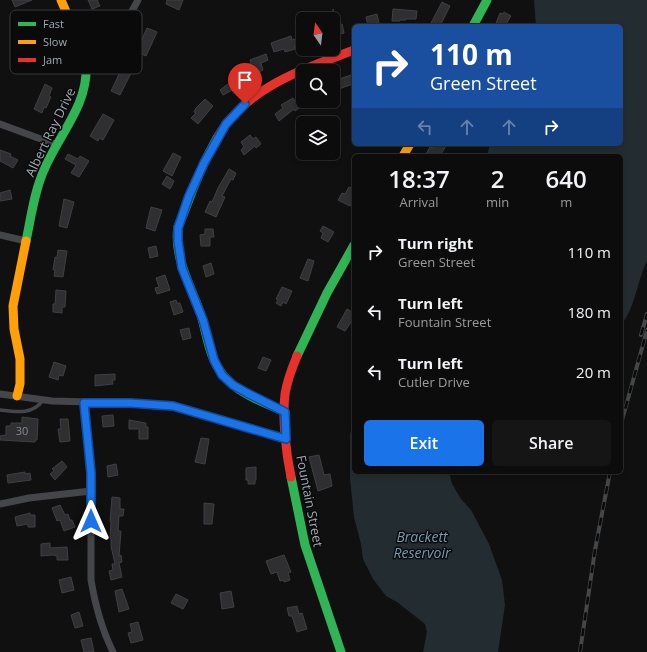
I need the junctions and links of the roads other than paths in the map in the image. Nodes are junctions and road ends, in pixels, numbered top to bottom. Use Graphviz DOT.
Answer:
graph roads {
  1 [pos="61,0"];
  2 [pos="138,0"];
  3 [pos="487,0"];
  4 [pos="65,10"];
  5 [pos="133,10"];
  6 [pos="474,24"];
  7 [pos="352,51"];
  8 [pos="87,74"];
  9 [pos="0,124"];
  10 [pos="57,145"];
  11 [pos="0,235"];
  12 [pos="26,241"];
  13 [pos="352,249"];
  14 [pos="0,394"];
  15 [pos="17,396"];
  16 [pos="43,400"];
  17 [pos="84,403"];
  18 [pos="0,410"];
  19 [pos="285,412"];
  20 [pos="286,439"];
  21 [pos="91,491"];
  22 [pos="0,504"];
  23 [pos="113,652"];
  24 [pos="340,652"];
  1 -- 4 [label="street, Albert Ray Drive"];
  2 -- 5 [label="street"];
  3 -- 6 [label="street"];
  7 -- 19 [label="street"];
  8 -- 10 [label="street, Albert Ray Drive"];
  9 -- 10 [label="street"];
  10 -- 12 [label="street, Albert Ray Drive"];
  11 -- 12 [label="street"];
  12 -- 15 [label="street, Albert Ray Drive"];
  13 -- 19 [label="street, Fountain Street"];
  14 -- 15 [label="street"];
  15 -- 16 [label="street"];
  16 -- 17 [label="street"];
  16 -- 18 [label="lane"];
  17 -- 20 [label="street"];
  17 -- 21 [label="street"];
  19 -- 20 [label="street, Fountain Street"];
  20 -- 24 [label="street, Fountain Street"];
  21 -- 22 [label="street"];
  21 -- 23 [label="street"];
}
